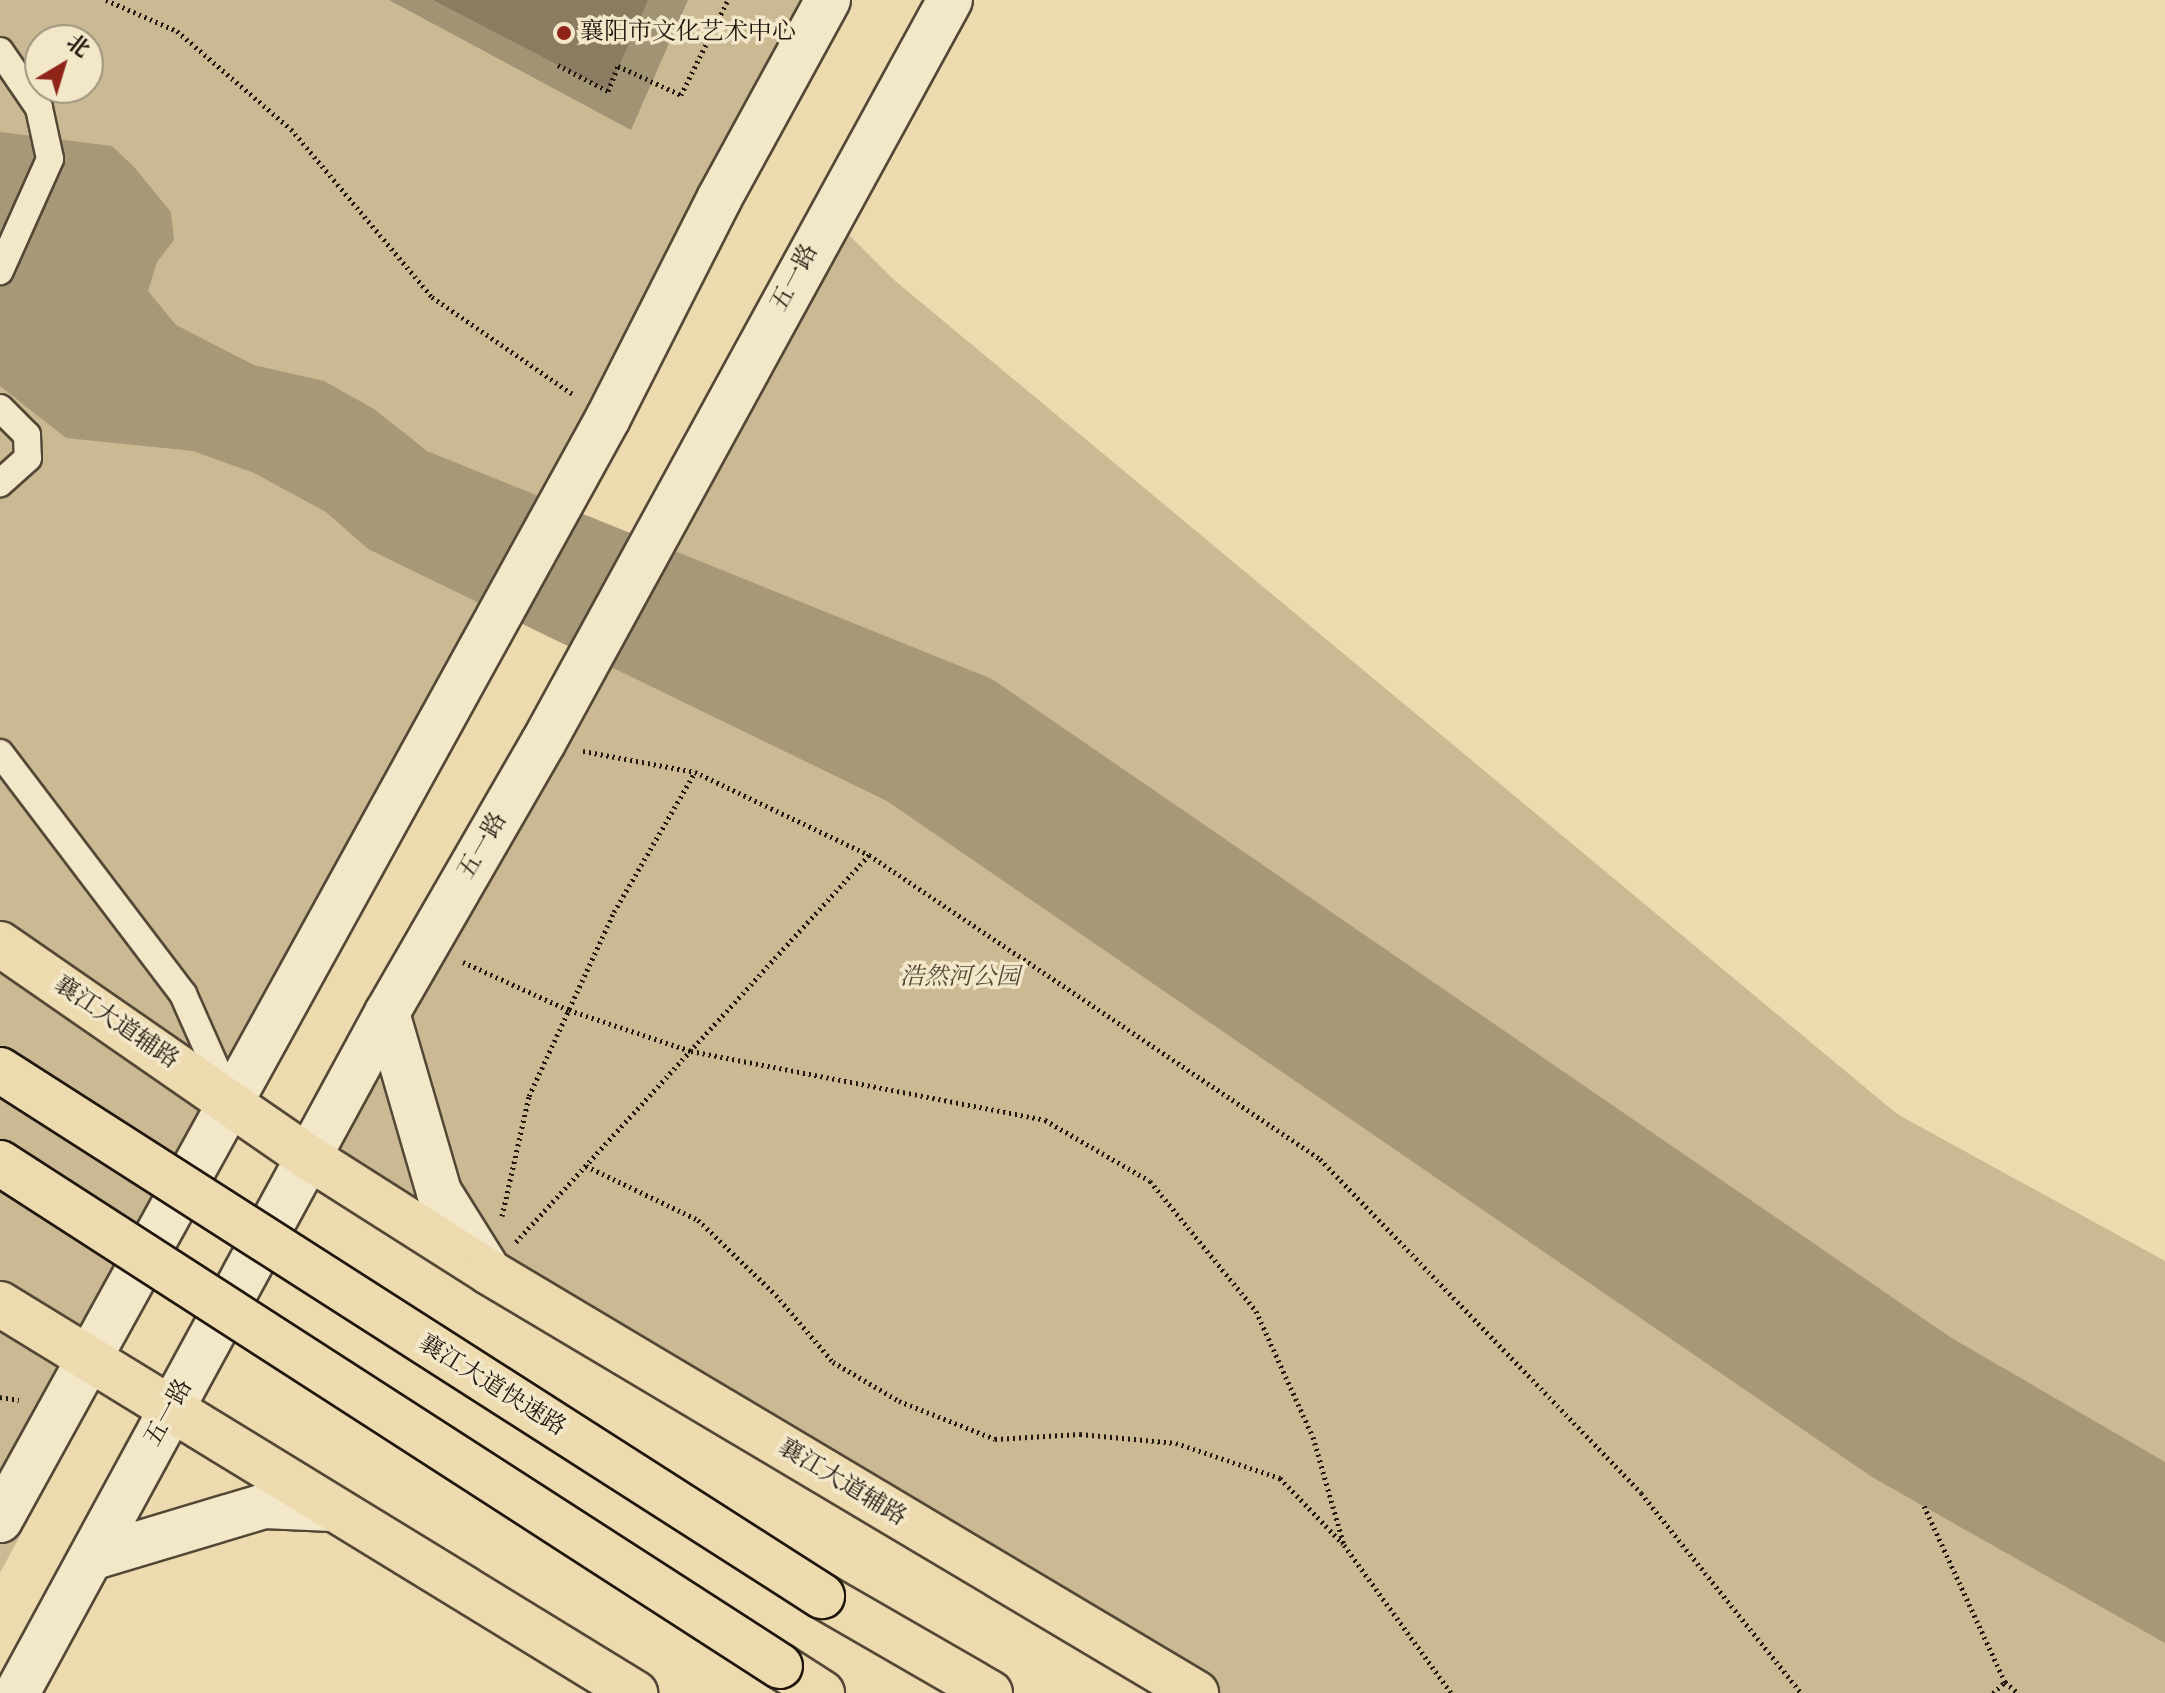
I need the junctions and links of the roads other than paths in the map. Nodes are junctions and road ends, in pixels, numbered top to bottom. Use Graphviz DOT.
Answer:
graph roads {
  1 [pos="828,0"];
  2 [pos="950,0"];
  3 [pos="0,51"];
  4 [pos="0,271"];
  5 [pos="0,408"];
  6 [pos="0,483"];
  7 [pos="2,755"];
  8 [pos="0,944"];
  9 [pos="387,1013"];
  10 [pos="0,1070"];
  11 [pos="231,1102"];
  12 [pos="308,1157"];
  13 [pos="0,1163"];
  14 [pos="489,1272"];
  15 [pos="0,1304"];
  16 [pos="90,1361"];
  17 [pos="171,1411"];
  18 [pos="332,1509"];
  19 [pos="0,1520"];
  20 [pos="91,1558"];
  21 [pos="17,1693"];
  22 [pos="635,1693"];
  23 [pos="822,1693"];
  24 [pos="990,1693"];
  25 [pos="1196,1693"];
  1 -- 11 [label="main road"];
  2 -- 9 [label="main road, 五一路"];
  3 -- 4 [label="street"];
  5 -- 6 [label="street"];
  7 -- 11 [label="street"];
  8 -- 11 [label="main road, 襄江大道辅路"];
  9 -- 12 [label="main road, 五一路"];
  9 -- 14 [label="main road"];
  10 -- 24 [label="main road, 襄江大道快速路, bridge"];
  11 -- 12 [label="main road, 襄江大道辅路"];
  11 -- 16 [label="main road"];
  12 -- 14 [label="main road, 襄江大道辅路"];
  12 -- 17 [label="main road, 五一路"];
  13 -- 23 [label="main road, bridge"];
  14 -- 25 [label="main road, 襄江大道辅路"];
  15 -- 16 [label="main road"];
  16 -- 17 [label="main road"];
  16 -- 19 [label="main road"];
  17 -- 18 [label="main road"];
  17 -- 20 [label="main road, 五一路"];
  18 -- 20 [label="main road"];
  18 -- 22 [label="main road"];
  20 -- 21 [label="main road, 五一路"];
}
